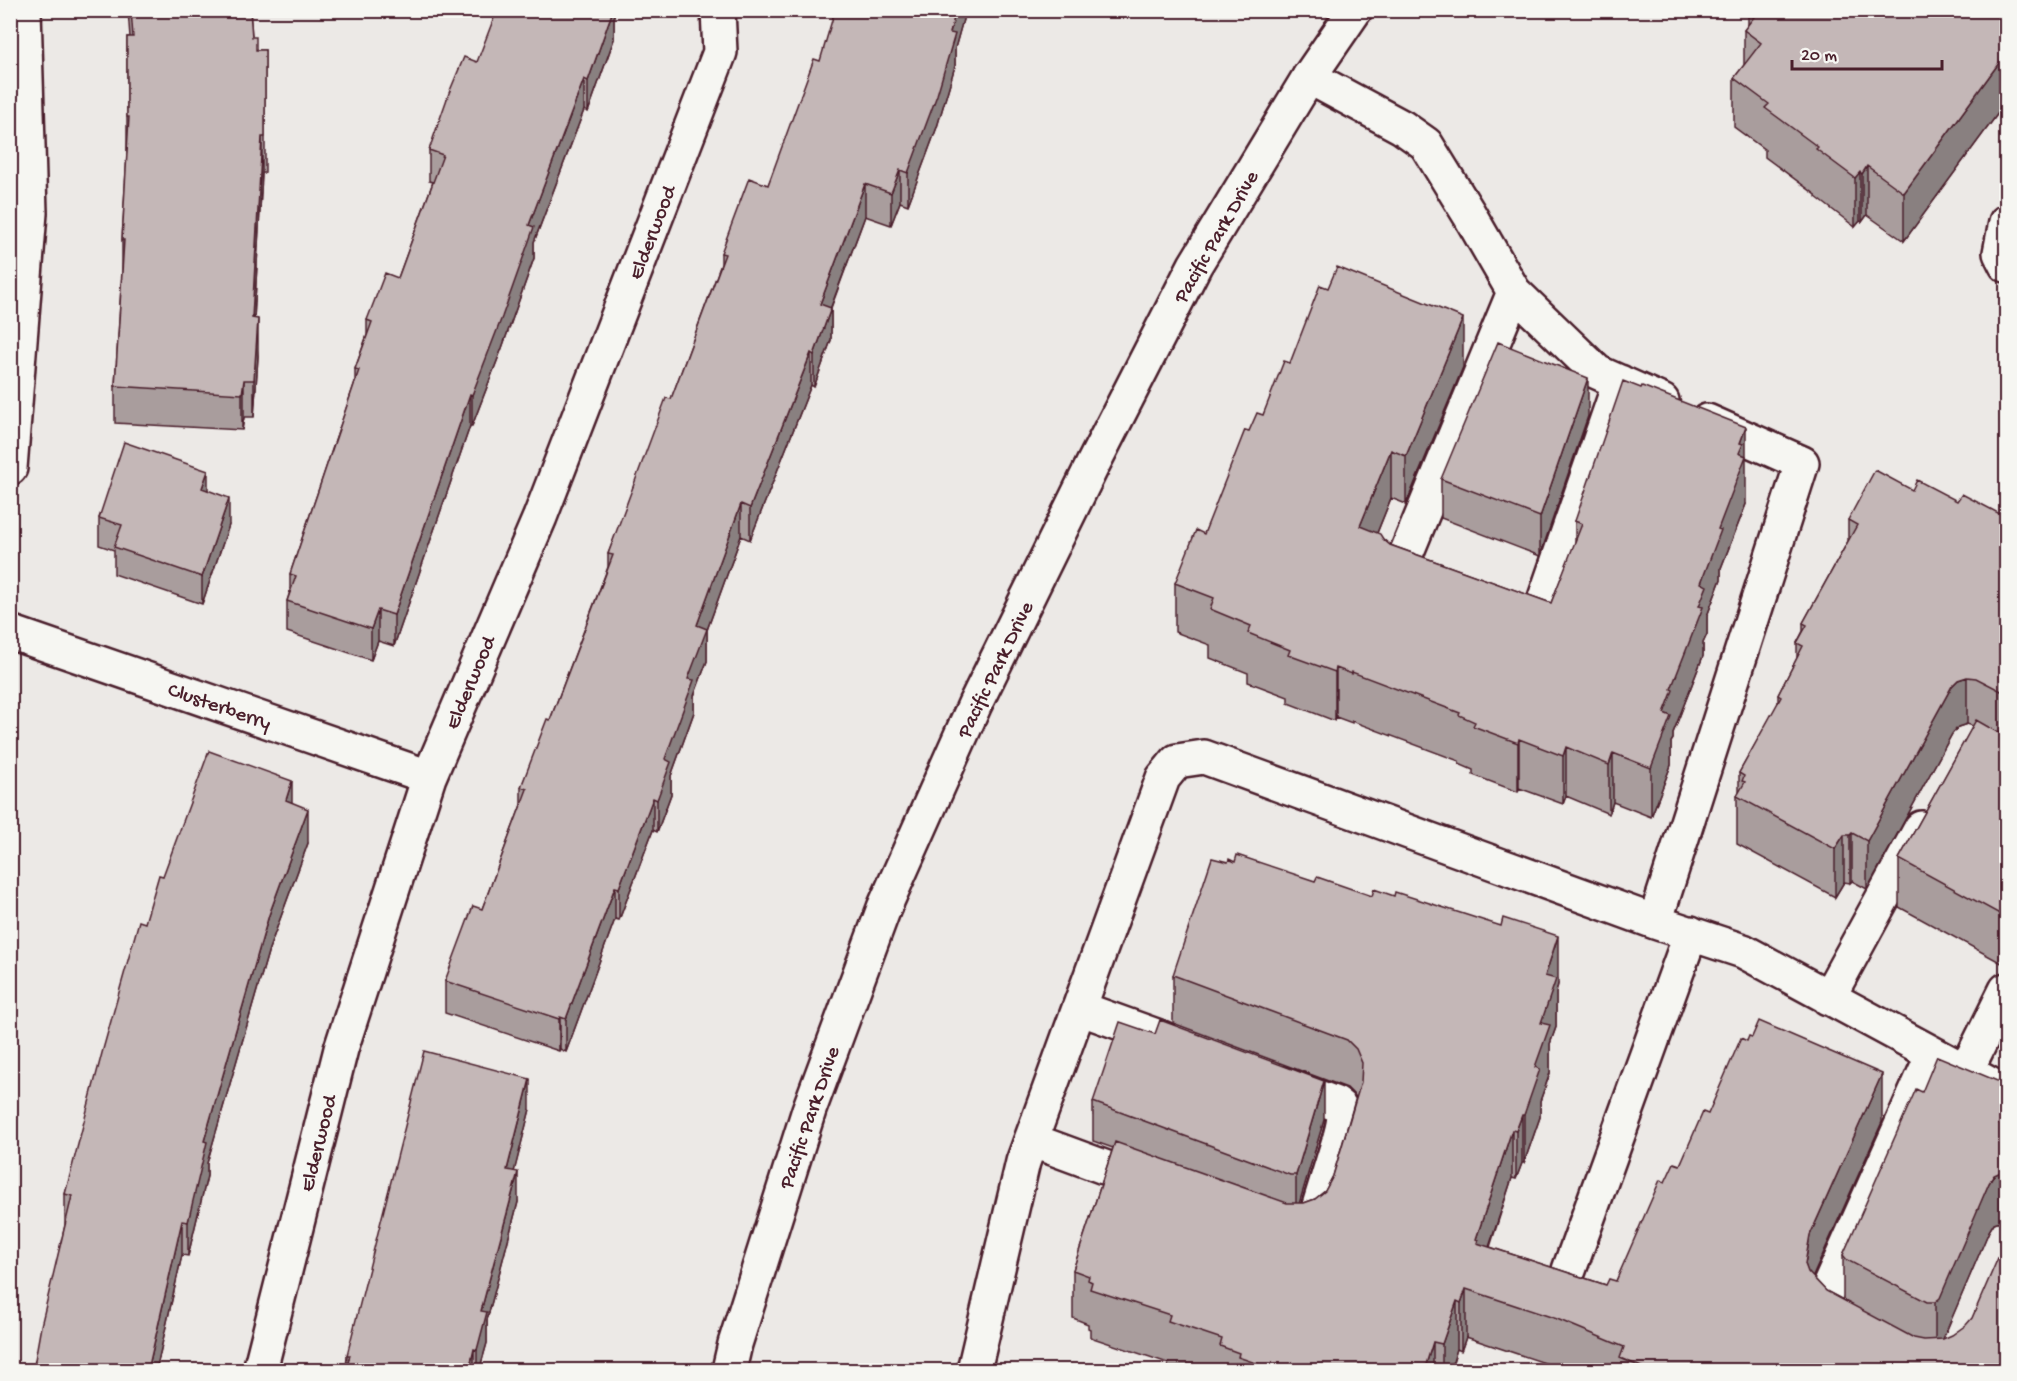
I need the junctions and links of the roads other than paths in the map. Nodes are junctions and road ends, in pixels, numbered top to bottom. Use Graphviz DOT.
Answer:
graph roads {
  1 [pos="24,10"];
  2 [pos="718,10"];
  3 [pos="1354,10"];
  4 [pos="1309,77"];
  5 [pos="1514,292"];
  6 [pos="1620,382"];
  7 [pos="10,468"];
  8 [pos="1440,592"];
  9 [pos="1493,611"];
  10 [pos="10,632"];
  11 [pos="429,777"];
  12 [pos="1934,804"];
  13 [pos="1655,922"];
  14 [pos="1691,933"];
  15 [pos="2007,990"];
  16 [pos="1828,998"];
  17 [pos="1079,1008"];
  18 [pos="1191,1049"];
  19 [pos="1933,1054"];
  20 [pos="1966,1071"];
  21 [pos="1258,1074"];
  22 [pos="2007,1093"];
  23 [pos="1031,1140"];
  24 [pos="1175,1193"];
  25 [pos="1275,1229"];
  26 [pos="1569,1270"];
  27 [pos="1865,1339"];
  28 [pos="260,1371"];
  29 [pos="729,1371"];
  30 [pos="974,1371"];
  1 -- 7 [label="street"];
  2 -- 11 [label="street, Elderwood"];
  3 -- 4 [label="street, Pacific Park Drive"];
  4 -- 5 [label="street"];
  4 -- 29 [label="street, Pacific Park Drive"];
  5 -- 6 [label="street"];
  5 -- 8 [label="street"];
  6 -- 9 [label="street"];
  6 -- 13 [label="street"];
  10 -- 11 [label="street, Clusterberry"];
  11 -- 28 [label="street, Elderwood"];
  12 -- 16 [label="street"];
  13 -- 14 [label="street"];
  13 -- 17 [label="street"];
  14 -- 16 [label="street"];
  14 -- 26 [label="street"];
  15 -- 20 [label="street"];
  16 -- 19 [label="street"];
  17 -- 18 [label="street"];
  17 -- 23 [label="street"];
  19 -- 20 [label="street"];
  19 -- 27 [label="street"];
  20 -- 22 [label="street"];
  21 -- 25 [label="street"];
  23 -- 24 [label="street"];
  23 -- 30 [label="street"];
}
